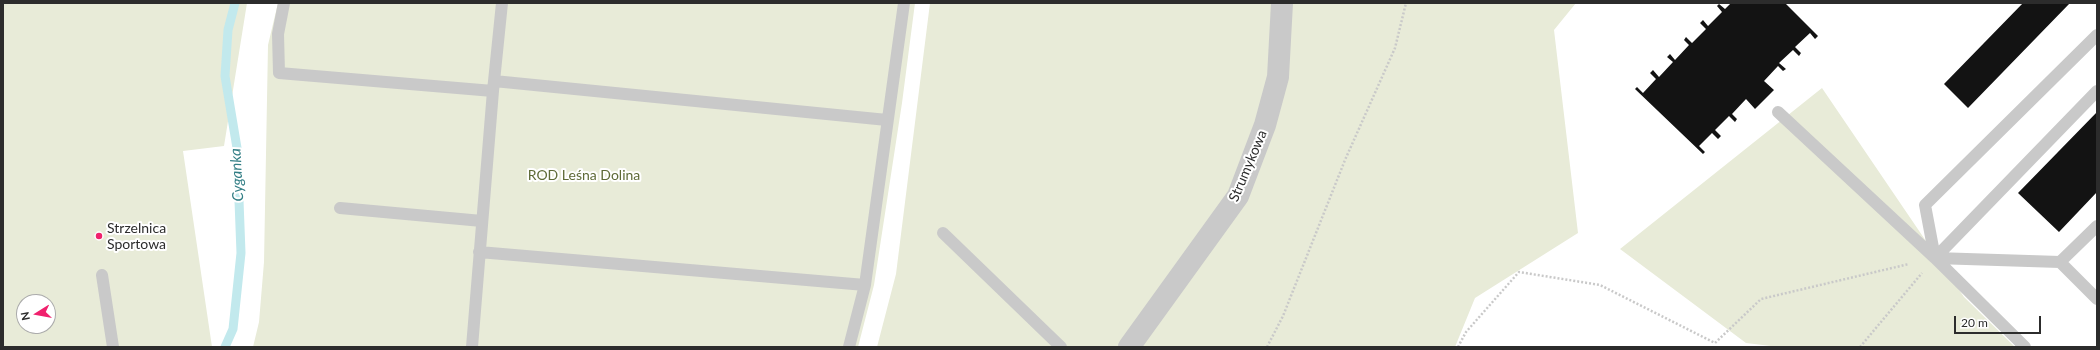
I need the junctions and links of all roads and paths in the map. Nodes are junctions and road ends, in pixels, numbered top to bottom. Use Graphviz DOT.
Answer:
graph roads {
  1 [pos="284,3"];
  2 [pos="502,3"];
  3 [pos="904,3"];
  4 [pos="1282,3"];
  5 [pos="1406,3"];
  6 [pos="2097,35"];
  7 [pos="493,86"];
  8 [pos="2097,91"];
  9 [pos="1778,112"];
  10 [pos="888,120"];
  11 [pos="340,208"];
  12 [pos="482,221"];
  13 [pos="2097,226"];
  14 [pos="943,233"];
  15 [pos="479,252"];
  16 [pos="1935,258"];
  17 [pos="2060,262"];
  18 [pos="102,275"];
  19 [pos="865,285"];
  20 [pos="2097,299"];
  21 [pos="113,347"];
  22 [pos="472,347"];
  23 [pos="849,347"];
  24 [pos="1061,347"];
  25 [pos="1129,347"];
  26 [pos="1267,347"];
  27 [pos="1458,347"];
  28 [pos="1860,347"];
  29 [pos="2025,347"];
  1 -- 7 [label="lane"];
  2 -- 7 [label="lane"];
  3 -- 10 [label="lane"];
  4 -- 25 [label="street, Strumykowa"];
  5 -- 26 [label="path"];
  6 -- 16 [label="lane"];
  7 -- 10 [label="lane"];
  7 -- 12 [label="lane"];
  8 -- 16 [label="lane"];
  9 -- 16 [label="lane"];
  10 -- 19 [label="lane"];
  11 -- 12 [label="lane"];
  12 -- 15 [label="lane"];
  13 -- 17 [label="lane"];
  14 -- 24 [label="lane"];
  15 -- 19 [label="lane"];
  15 -- 22 [label="lane"];
  16 -- 17 [label="lane"];
  16 -- 27 [label="path"];
  16 -- 28 [label="path"];
  16 -- 29 [label="lane"];
  17 -- 20 [label="lane"];
  18 -- 21 [label="lane"];
  19 -- 23 [label="lane"];
}
